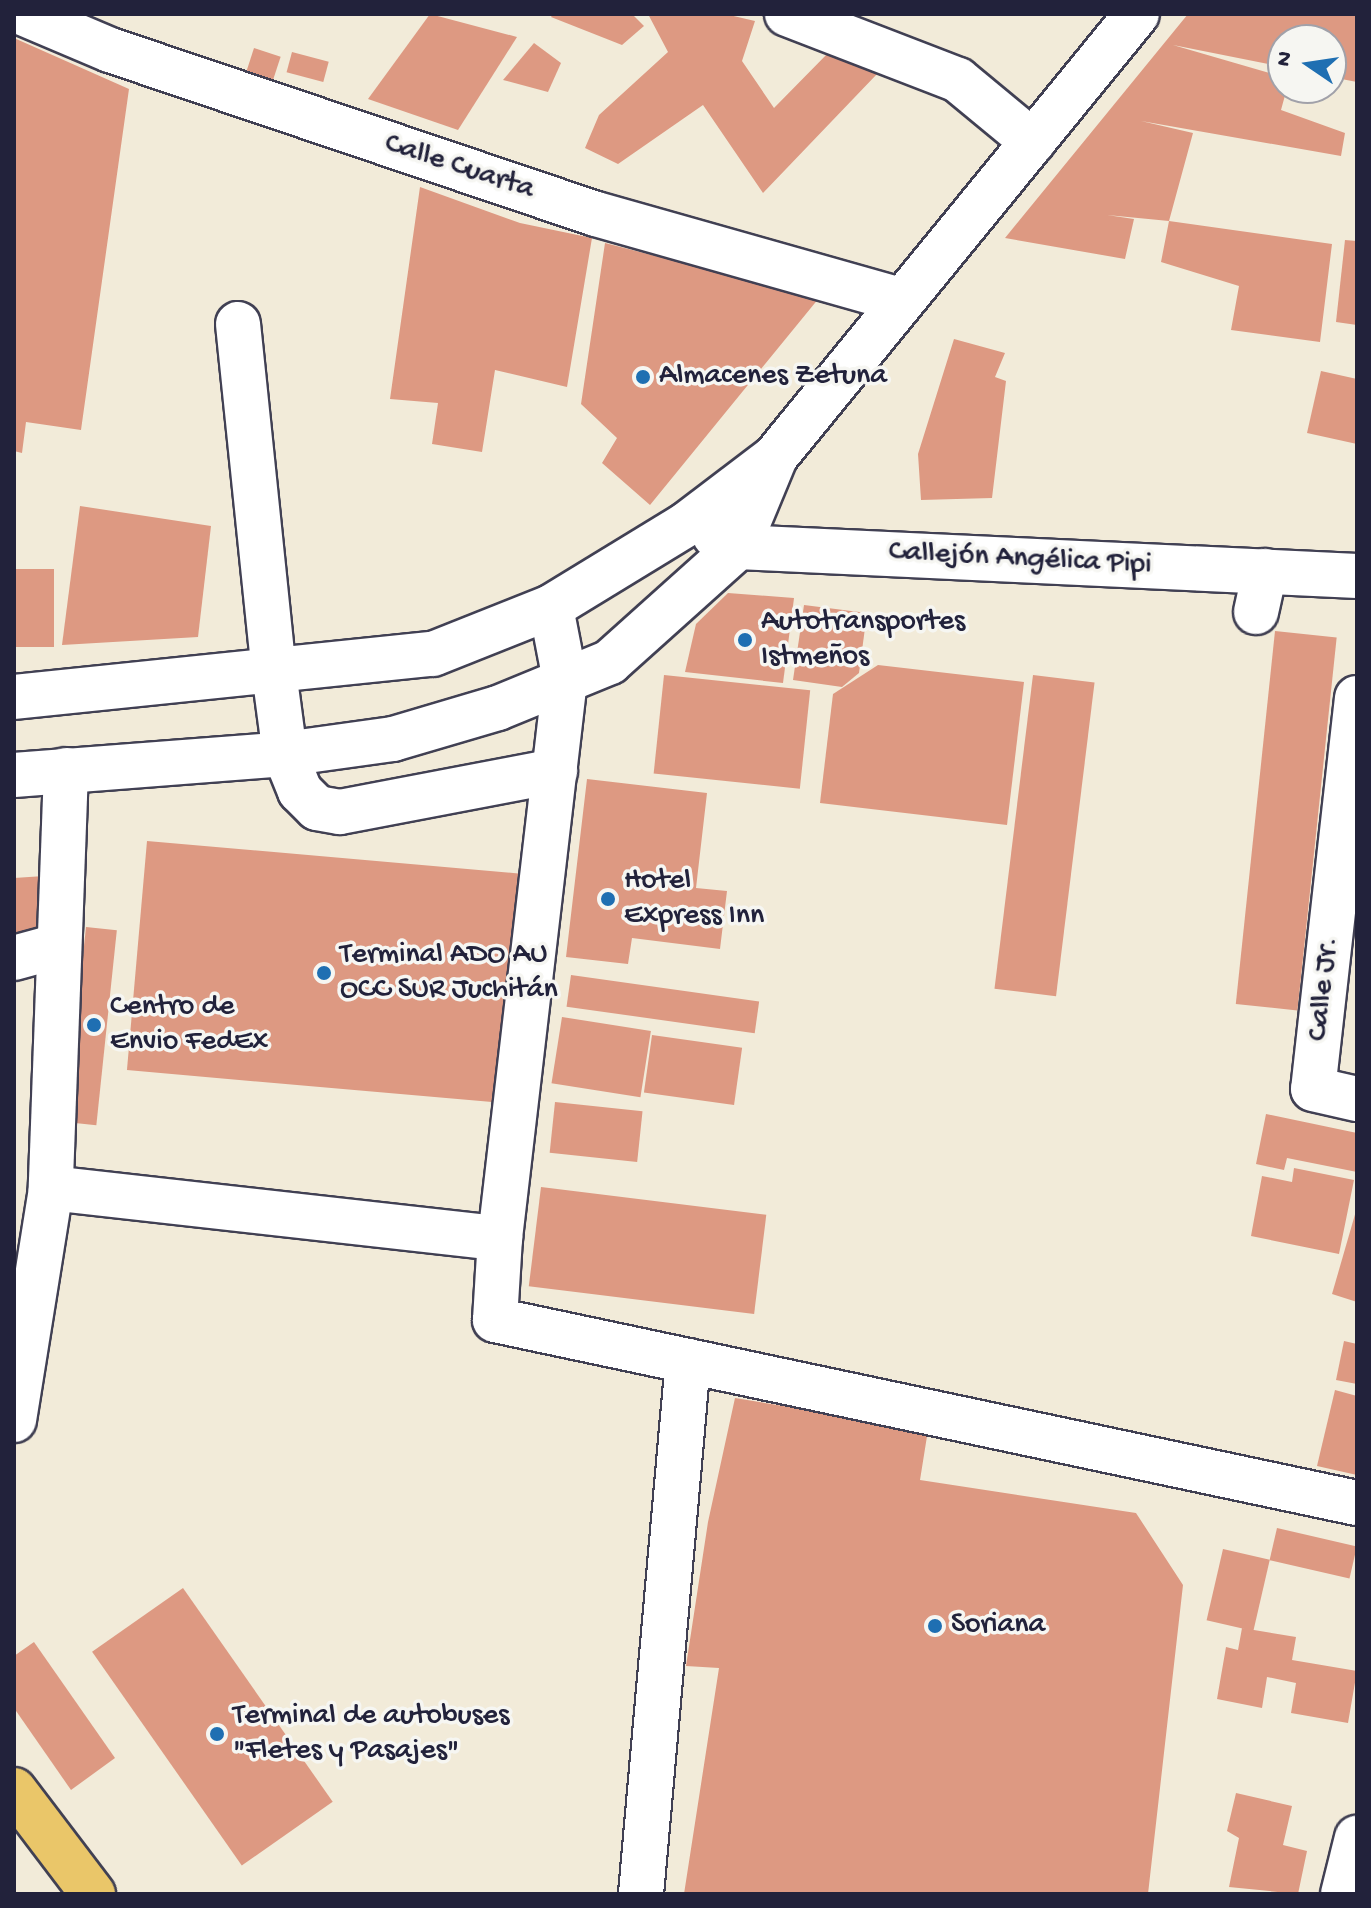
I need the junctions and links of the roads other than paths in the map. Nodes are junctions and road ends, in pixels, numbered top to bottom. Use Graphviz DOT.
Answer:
graph roads {
  1 [pos="25,14"];
  2 [pos="787,14"];
  3 [pos="1137,14"];
  4 [pos="1033,142"];
  5 [pos="900,300"];
  6 [pos="238,324"];
  7 [pos="775,457"];
  8 [pos="687,524"];
  9 [pos="738,547"];
  10 [pos="1357,576"];
  11 [pos="551,607"];
  12 [pos="274,672"];
  13 [pos="565,680"];
  14 [pos="14,697"];
  15 [pos="1357,698"];
  16 [pos="285,754"];
  17 [pos="66,770"];
  18 [pos="555,771"];
  19 [pos="14,775"];
  20 [pos="58,946"];
  21 [pos="14,958"];
  22 [pos="1357,1099"];
  23 [pos="51,1188"];
  24 [pos="500,1238"];
  25 [pos="688,1361"];
  26 [pos="14,1420"];
  27 [pos="1357,1503"];
  28 [pos="14,1790"];
  29 [pos="1357,1838"];
  30 [pos="93,1894"];
  31 [pos="641,1894"];
  32 [pos="1343,1894"];
  1 -- 5 [label="street, Calle Cuarta"];
  2 -- 4 [label="street"];
  3 -- 4 [label="street"];
  4 -- 5 [label="street"];
  5 -- 7 [label="street"];
  6 -- 12 [label="street"];
  7 -- 8 [label="street"];
  7 -- 9 [label="street"];
  8 -- 9 [label="street, Callejón Angélica Pipi"];
  8 -- 11 [label="street"];
  9 -- 10 [label="street, Callejón Angélica Pipi"];
  9 -- 13 [label="street"];
  11 -- 12 [label="street"];
  11 -- 13 [label="street"];
  12 -- 14 [label="street"];
  12 -- 16 [label="street"];
  13 -- 16 [label="street"];
  13 -- 18 [label="street"];
  15 -- 22 [label="street, Calle Jr."];
  16 -- 17 [label="street"];
  16 -- 18 [label="street"];
  17 -- 19 [label="street"];
  17 -- 20 [label="street"];
  18 -- 24 [label="street"];
  20 -- 21 [label="street"];
  20 -- 23 [label="street"];
  23 -- 24 [label="street"];
  23 -- 26 [label="street"];
  24 -- 25 [label="street"];
  25 -- 27 [label="street"];
  25 -- 31 [label="street"];
  28 -- 30 [label="main road"];
  29 -- 32 [label="street"];
}
